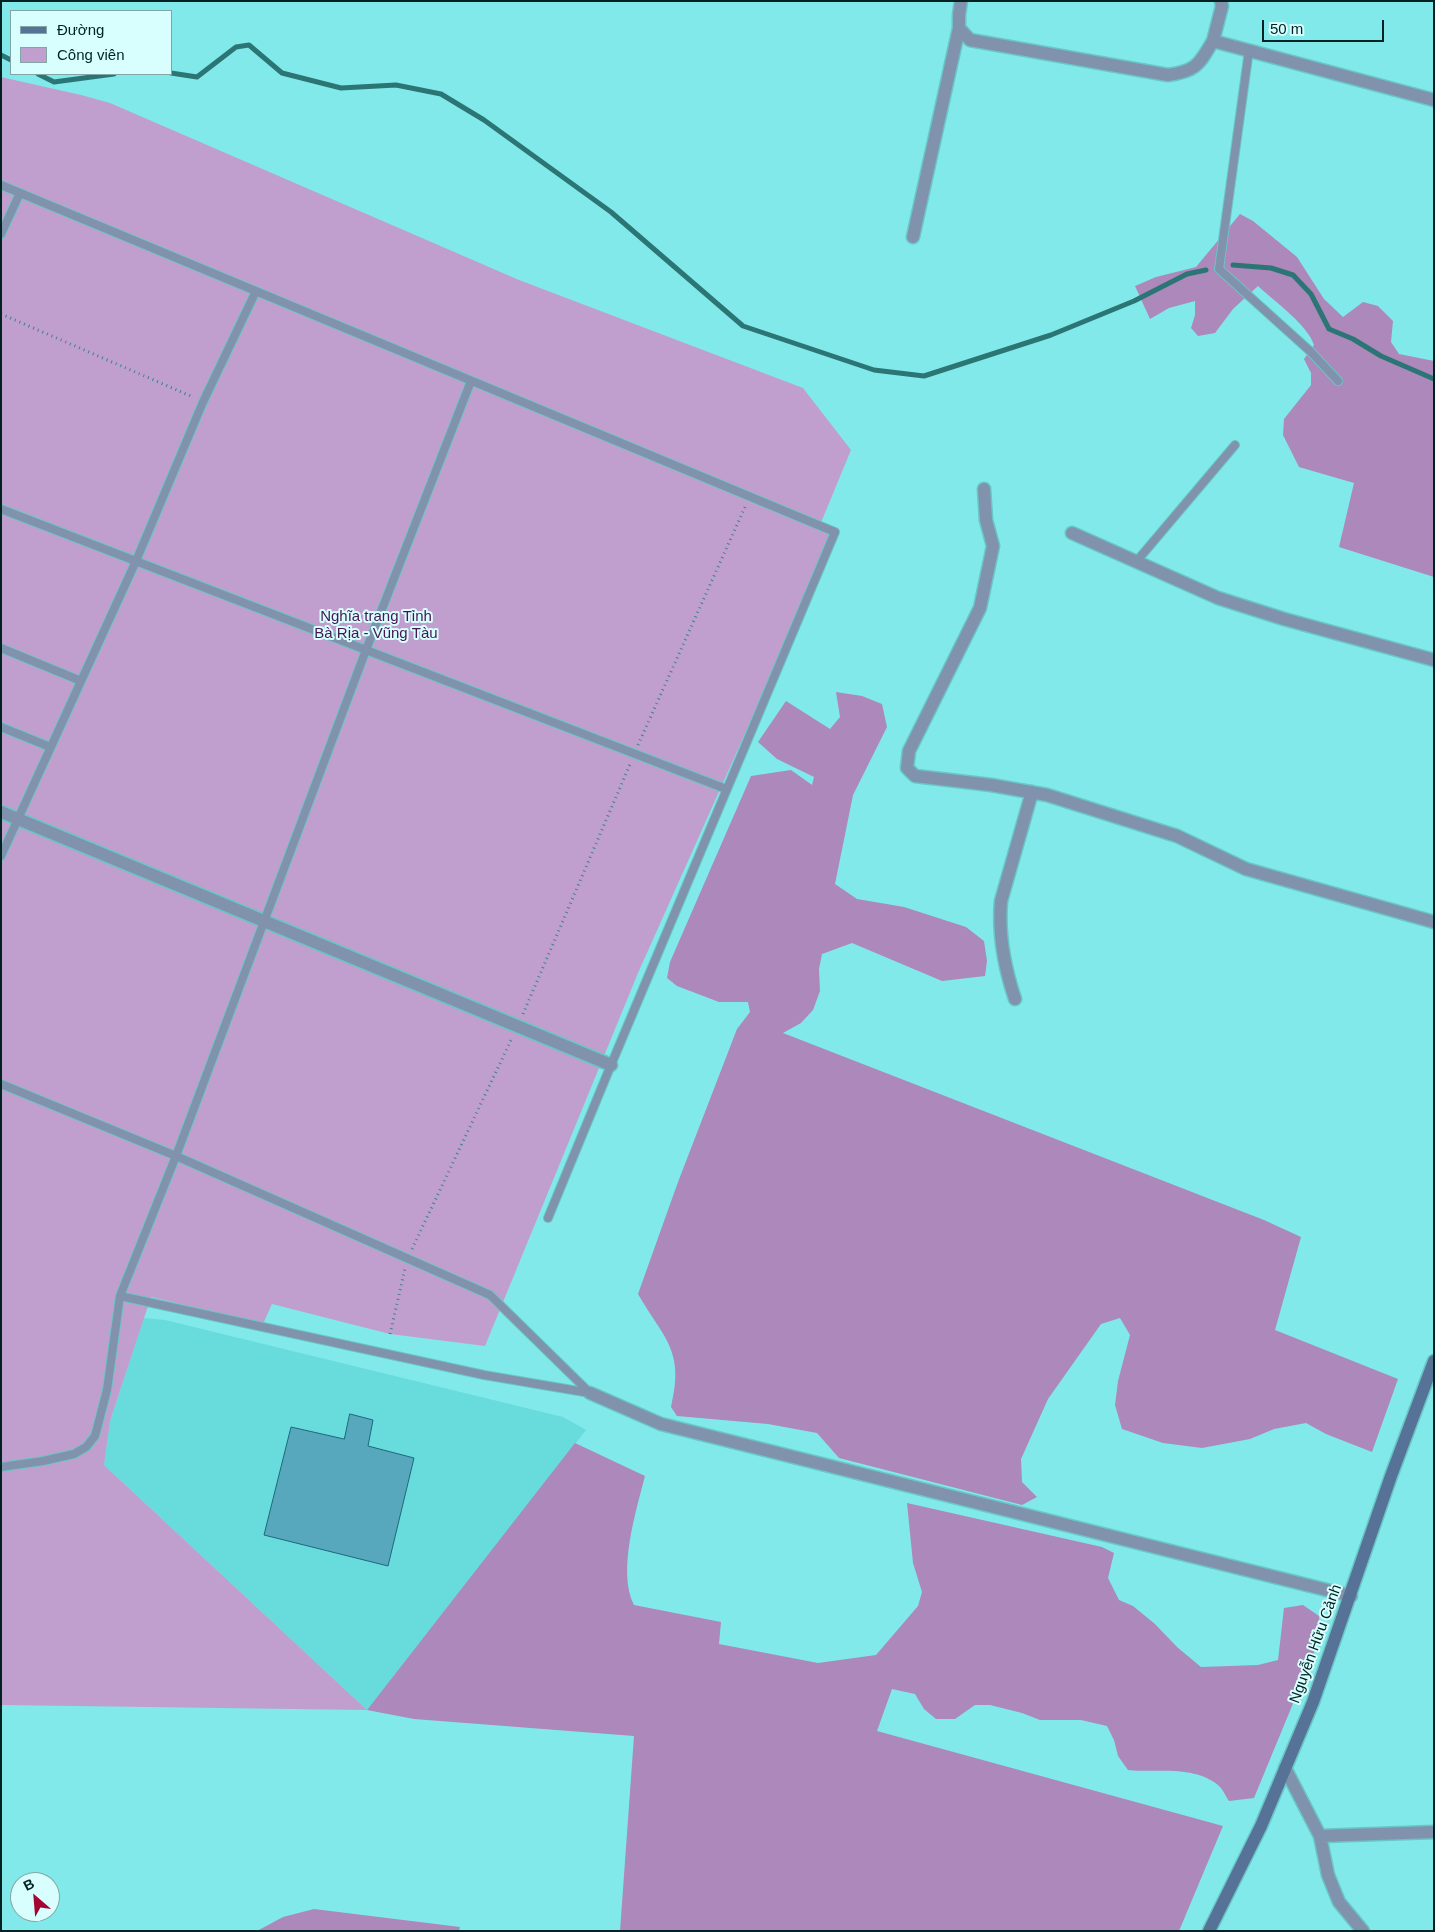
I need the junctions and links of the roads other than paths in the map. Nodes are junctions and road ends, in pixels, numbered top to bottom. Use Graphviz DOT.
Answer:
graph roads {
  1 [pos="961,1"];
  2 [pos="1221,1"];
  3 [pos="959,28"];
  4 [pos="1213,40"];
  5 [pos="1249,50"];
  6 [pos="1434,100"];
  7 [pos="1,185"];
  8 [pos="20,193"];
  9 [pos="1,234"];
  10 [pos="913,237"];
  11 [pos="256,291"];
  12 [pos="471,380"];
  13 [pos="1338,381"];
  14 [pos="1235,444"];
  15 [pos="984,489"];
  16 [pos="1,509"];
  17 [pos="1072,533"];
  18 [pos="136,561"];
  19 [pos="1136,562"];
  20 [pos="1,648"];
  21 [pos="366,650"];
  22 [pos="1434,660"];
  23 [pos="81,681"];
  24 [pos="1,728"];
  25 [pos="50,748"];
  26 [pos="726,789"];
  27 [pos="1032,792"];
  28 [pos="1,812"];
  29 [pos="18,819"];
  30 [pos="1,856"];
  31 [pos="263,921"];
  32 [pos="1434,922"];
  33 [pos="1015,998"];
  34 [pos="610,1064"];
  35 [pos="1,1084"];
  36 [pos="176,1156"];
  37 [pos="548,1218"];
  38 [pos="120,1296"];
  39 [pos="1434,1361"];
  40 [pos="590,1393"];
  41 [pos="1,1467"];
  42 [pos="1351,1596"];
  43 [pos="1285,1768"];
  44 [pos="1434,1832"];
  45 [pos="1320,1836"];
  46 [pos="1209,1931"];
  47 [pos="1363,1931"];
  1 -- 3 [label="street"];
  2 -- 4 [label="street"];
  3 -- 4 [label="street"];
  3 -- 10 [label="street"];
  4 -- 5 [label="street"];
  5 -- 6 [label="street"];
  5 -- 13 [label="lane"];
  7 -- 8 [label="lane"];
  8 -- 9 [label="lane"];
  8 -- 11 [label="lane"];
  11 -- 12 [label="lane"];
  11 -- 18 [label="lane"];
  12 -- 21 [label="lane"];
  12 -- 26 [label="lane"];
  14 -- 19 [label="lane"];
  15 -- 27 [label="street"];
  16 -- 18 [label="lane"];
  17 -- 19 [label="street"];
  18 -- 21 [label="lane"];
  18 -- 23 [label="lane"];
  19 -- 22 [label="street"];
  20 -- 23 [label="lane"];
  21 -- 26 [label="lane"];
  21 -- 31 [label="lane"];
  23 -- 25 [label="lane"];
  24 -- 25 [label="lane"];
  25 -- 29 [label="lane"];
  26 -- 34 [label="lane"];
  27 -- 32 [label="street"];
  27 -- 33 [label="street"];
  28 -- 29 [label="street"];
  29 -- 30 [label="lane"];
  29 -- 31 [label="street"];
  31 -- 34 [label="street"];
  31 -- 36 [label="lane"];
  34 -- 37 [label="lane"];
  35 -- 36 [label="lane"];
  36 -- 38 [label="lane"];
  36 -- 40 [label="lane"];
  38 -- 40 [label="lane"];
  38 -- 41 [label="lane"];
  39 -- 42 [label="main road, Nguyễn Hữu Cảnh"];
  40 -- 42 [label="street"];
  42 -- 43 [label="main road, Nguyễn Hữu Cảnh"];
  43 -- 45 [label="street"];
  43 -- 46 [label="main road, Nguyễn Hữu Cảnh"];
  44 -- 45 [label="street"];
  45 -- 47 [label="street"];
}
